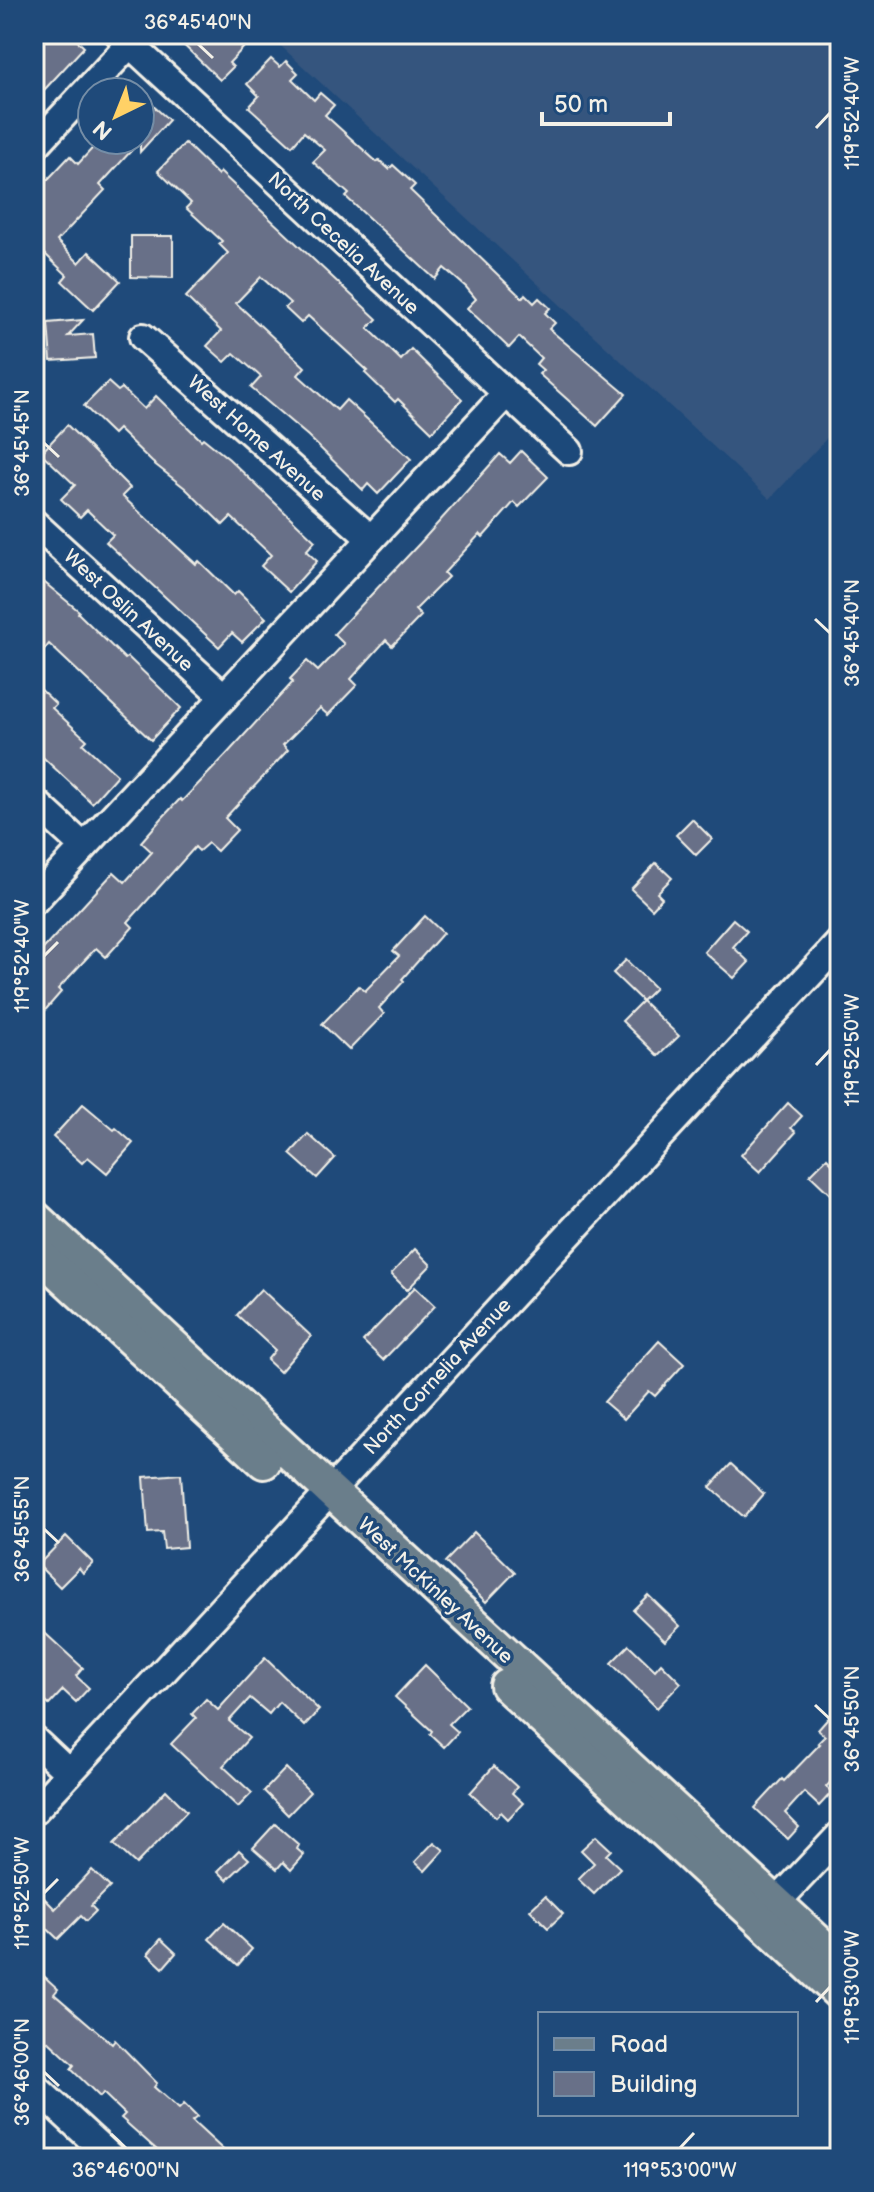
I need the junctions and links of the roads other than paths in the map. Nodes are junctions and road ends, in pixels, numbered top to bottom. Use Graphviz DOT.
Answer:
graph roads {
  1 [pos="125,39"];
  2 [pos="34,147"];
  3 [pos="143,337"];
  4 [pos="506,394"];
  5 [pos="569,451"];
  6 [pos="34,523"];
  7 [pos="371,539"];
  8 [pos="224,697"];
  9 [pos="34,801"];
  10 [pos="84,847"];
  11 [pos="34,901"];
  12 [pos="840,942"];
  13 [pos="34,1217"];
  14 [pos="34,1250"];
  15 [pos="322,1500"];
  16 [pos="34,1740"];
  17 [pos="69,1773"];
  18 [pos="34,1811"];
  19 [pos="840,1835"];
  20 [pos="776,1903"];
  21 [pos="840,1962"];
  22 [pos="840,1994"];
  23 [pos="34,2086"];
  24 [pos="112,2158"];
  1 -- 2 [label="street"];
  1 -- 4 [label="street, North Cecelia Avenue"];
  3 -- 7 [label="street, West Home Avenue"];
  4 -- 5 [label="street, North Cecelia Avenue"];
  4 -- 7 [label="street"];
  6 -- 8 [label="street, West Oslin Avenue"];
  7 -- 8 [label="street"];
  8 -- 10 [label="street"];
  9 -- 10 [label="street"];
  10 -- 11 [label="street"];
  12 -- 15 [label="street, North Cornelia Avenue"];
  13 -- 15 [label="main road, West McKinley Avenue"];
  14 -- 15 [label="main road, West McKinley Avenue"];
  15 -- 17 [label="street, North Cornelia Avenue"];
  15 -- 20 [label="main road, West McKinley Avenue"];
  15 -- 22 [label="main road, West McKinley Avenue"];
  16 -- 17 [label="street"];
  17 -- 18 [label="street, North Cornelia Avenue"];
  19 -- 20 [label="street"];
  20 -- 21 [label="main road, West McKinley Avenue"];
  23 -- 24 [label="street"];
}
